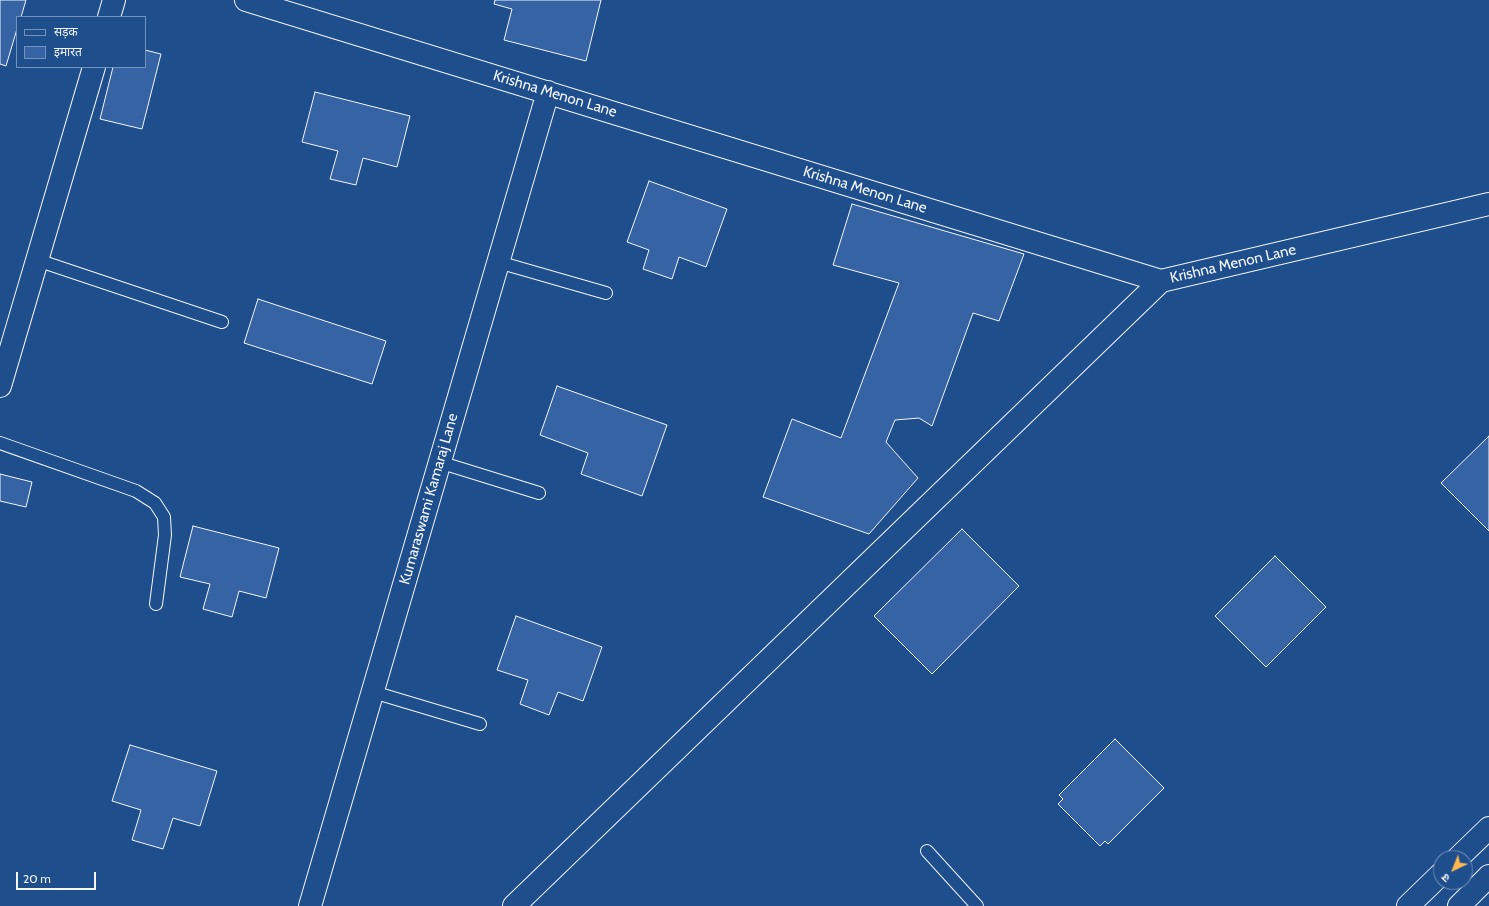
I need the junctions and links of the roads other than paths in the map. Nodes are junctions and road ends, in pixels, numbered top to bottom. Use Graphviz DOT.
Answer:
graph roads {
  1 [pos="114,0"];
  2 [pos="246,0"];
  3 [pos="109,16"];
  4 [pos="94,68"];
  5 [pos="548,92"];
  6 [pos="1489,204"];
  7 [pos="37,260"];
  8 [pos="498,262"];
  9 [pos="1161,281"];
  10 [pos="606,293"];
  11 [pos="222,322"];
  12 [pos="0,386"];
  13 [pos="0,443"];
  14 [pos="440,462"];
  15 [pos="539,493"];
  16 [pos="156,604"];
  17 [pos="373,692"];
  18 [pos="480,724"];
  19 [pos="1489,828"];
  20 [pos="1466,850"];
  21 [pos="927,851"];
  22 [pos="1489,876"];
  23 [pos="1433,882"];
  24 [pos="310,906"];
  25 [pos="514,906"];
  26 [pos="977,906"];
  27 [pos="1408,906"];
  28 [pos="1459,906"];
  1 -- 3 [label="street"];
  2 -- 5 [label="street, Krishna Menon Lane"];
  4 -- 7 [label="street"];
  5 -- 8 [label="street, Kumaraswami Kamaraj Lane"];
  5 -- 9 [label="street, Krishna Menon Lane"];
  6 -- 9 [label="street, Krishna Menon Lane"];
  7 -- 11 [label="lane"];
  7 -- 12 [label="street"];
  8 -- 10 [label="lane"];
  8 -- 14 [label="street, Kumaraswami Kamaraj Lane"];
  9 -- 25 [label="street"];
  13 -- 16 [label="lane"];
  14 -- 15 [label="lane"];
  14 -- 17 [label="street, Kumaraswami Kamaraj Lane"];
  17 -- 18 [label="lane"];
  17 -- 24 [label="street, Kumaraswami Kamaraj Lane"];
  19 -- 20 [label="street"];
  21 -- 26 [label="lane"];
  22 -- 28 [label="street"];
  23 -- 27 [label="street"];
}
